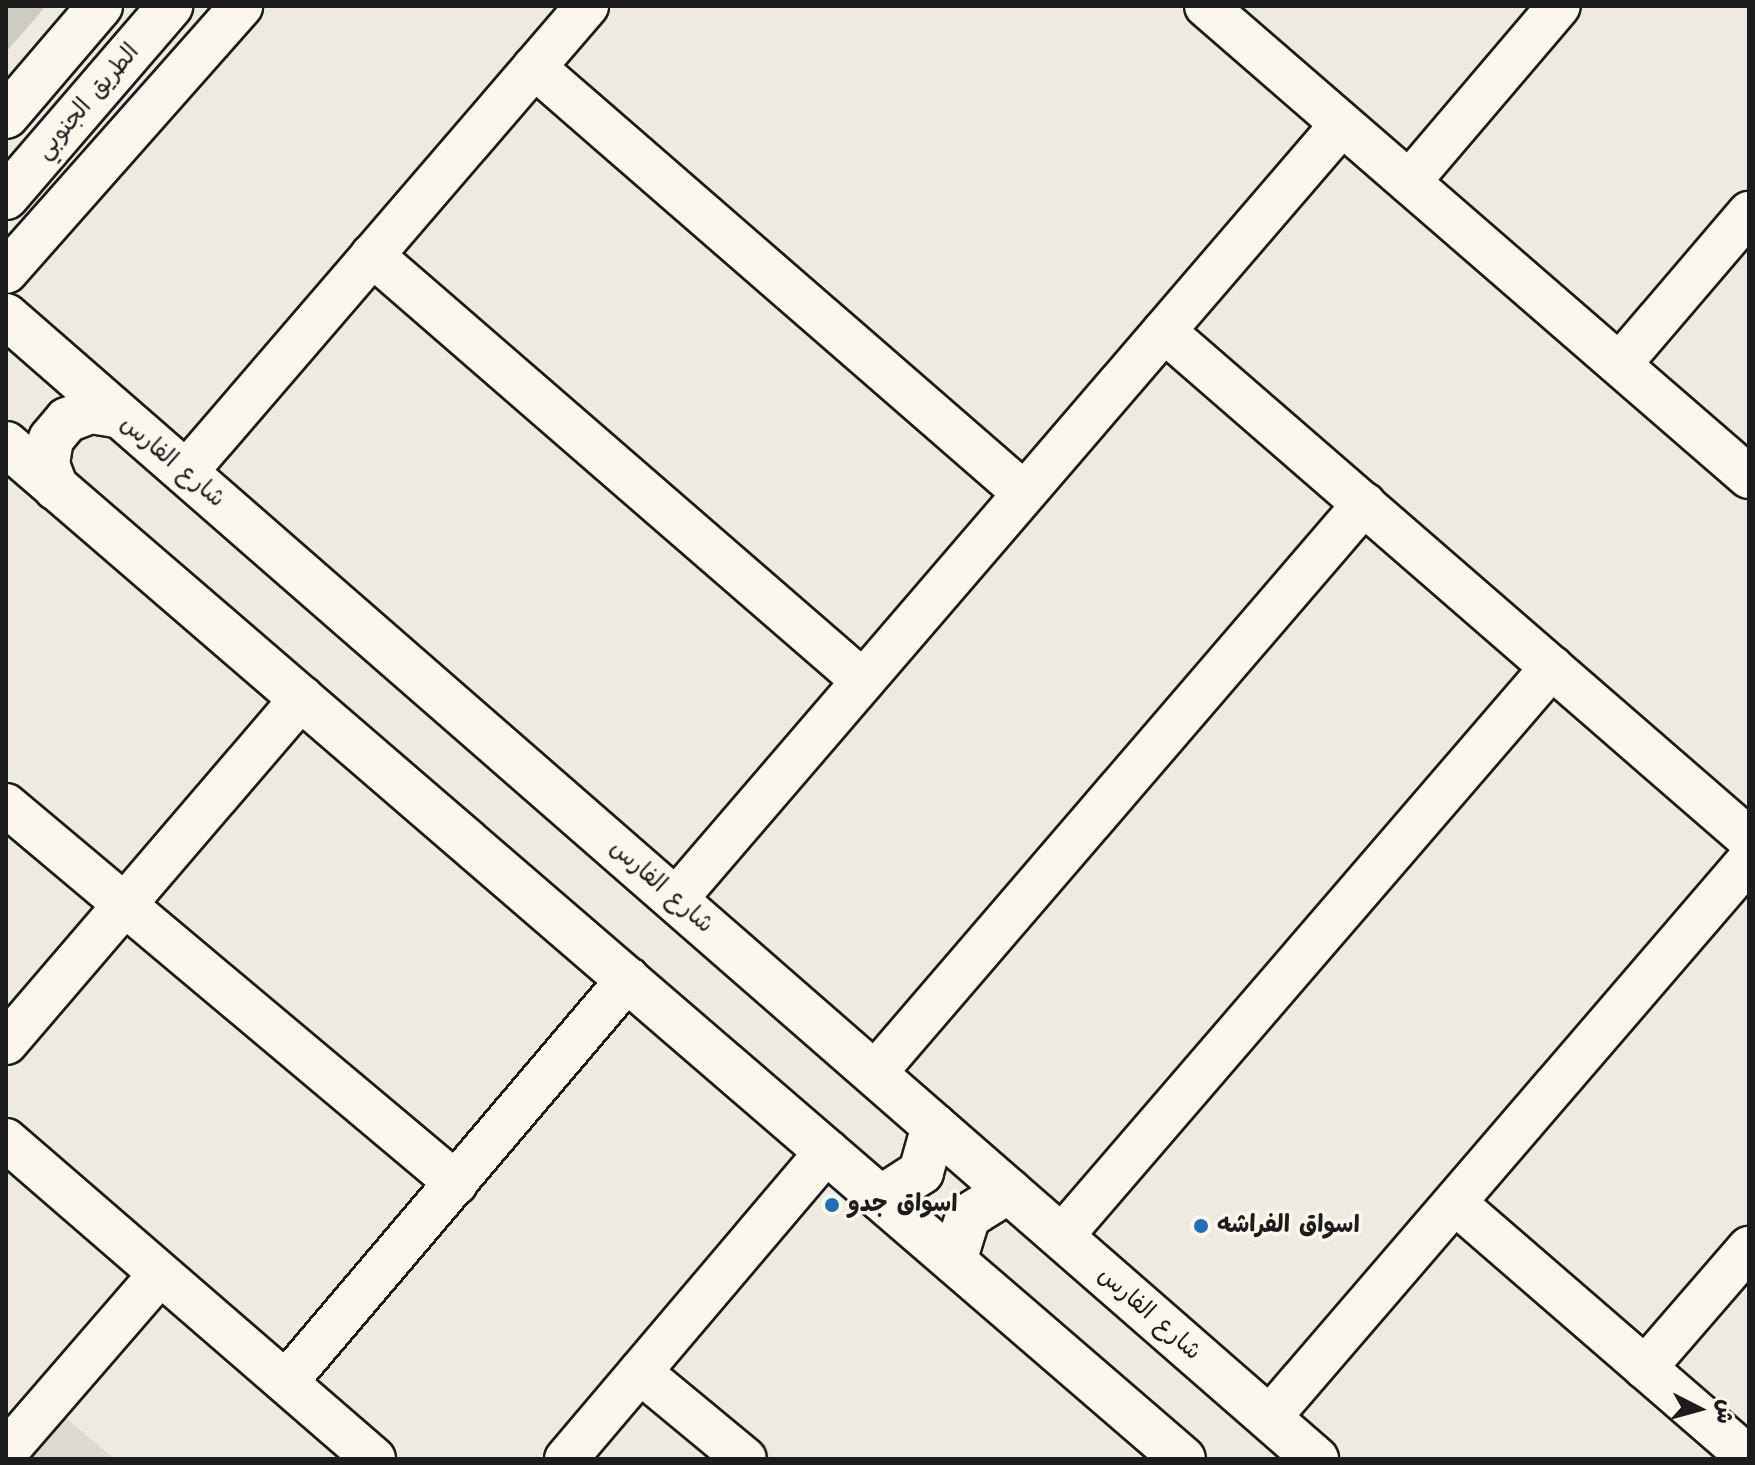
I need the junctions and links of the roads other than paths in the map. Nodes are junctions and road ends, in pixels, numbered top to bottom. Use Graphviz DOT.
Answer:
graph roads {
  1 [pos="100,6"];
  2 [pos="170,6"];
  3 [pos="241,6"];
  4 [pos="587,6"];
  5 [pos="1206,6"];
  6 [pos="1559,6"];
  7 [pos="534,67"];
  8 [pos="6,116"];
  9 [pos="1342,124"];
  10 [pos="1409,182"];
  11 [pos="6,197"];
  12 [pos="1749,213"];
  13 [pos="372,255"];
  14 [pos="6,272"];
  15 [pos="6,316"];
  16 [pos="1164,331"];
  17 [pos="1620,364"];
  18 [pos="116,415"];
  19 [pos="6,444"];
  20 [pos="186,472"];
  21 [pos="1749,477"];
  22 [pos="56,488"];
  23 [pos="1024,493"];
  24 [pos="1364,504"];
  25 [pos="1552,667"];
  26 [pos="863,681"];
  27 [pos="302,698"];
  28 [pos="6,805"];
  29 [pos="1749,839"];
  30 [pos="1749,860"];
  31 [pos="675,900"];
  32 [pos="124,904"];
  33 [pos="628,979"];
  34 [pos="6,1043"];
  35 [pos="874,1074"];
  36 [pos="934,1126"];
  37 [pos="6,1140"];
  38 [pos="827,1151"];
  39 [pos="456,1183"];
  40 [pos="1009,1191"];
  41 [pos="881,1198"];
  42 [pos="1455,1203"];
  43 [pos="1061,1237"];
  44 [pos="1749,1248"];
  45 [pos="954,1261"];
  46 [pos="160,1274"];
  47 [pos="1645,1368"];
  48 [pos="640,1372"];
  49 [pos="286,1382"];
  50 [pos="1269,1418"];
  51 [pos="1725,1451"];
  52 [pos="6,1452"];
  53 [pos="374,1459"];
  54 [pos="566,1459"];
  55 [pos="745,1459"];
  56 [pos="1183,1459"];
  57 [pos="1316,1459"];
  1 -- 8 [label="main road"];
  2 -- 11 [label="main road, الطريق الجنوبي"];
  3 -- 14 [label="street"];
  4 -- 7 [label="street"];
  5 -- 9 [label="street"];
  6 -- 10 [label="street"];
  7 -- 13 [label="street"];
  7 -- 23 [label="street"];
  9 -- 10 [label="street"];
  9 -- 16 [label="street"];
  10 -- 17 [label="street"];
  12 -- 17 [label="street"];
  13 -- 20 [label="street"];
  13 -- 26 [label="street"];
  15 -- 18 [label="main road, شارع الفارس"];
  16 -- 23 [label="street"];
  16 -- 24 [label="street"];
  17 -- 21 [label="street"];
  18 -- 20 [label="main road, شارع الفارس"];
  18 -- 22 [label="main road"];
  19 -- 22 [label="main road"];
  20 -- 31 [label="main road, شارع الفارس"];
  22 -- 27 [label="main road"];
  23 -- 26 [label="street"];
  24 -- 25 [label="street"];
  24 -- 35 [label="street"];
  25 -- 29 [label="street"];
  25 -- 43 [label="street"];
  26 -- 31 [label="street"];
  27 -- 32 [label="street"];
  27 -- 33 [label="main road"];
  28 -- 32 [label="street"];
  30 -- 42 [label="street"];
  31 -- 35 [label="main road, شارع الفارس"];
  32 -- 34 [label="street"];
  32 -- 39 [label="street"];
  33 -- 38 [label="main road"];
  33 -- 39 [label="street"];
  35 -- 36 [label="main road, شارع الفارس"];
  36 -- 40 [label="main road, شارع الفارس"];
  36 -- 41 [label="main road"];
  37 -- 46 [label="street"];
  38 -- 41 [label="main road"];
  38 -- 48 [label="street"];
  39 -- 49 [label="street"];
  40 -- 43 [label="main road, شارع الفارس"];
  40 -- 45 [label="main road"];
  41 -- 45 [label="main road"];
  42 -- 47 [label="street"];
  42 -- 50 [label="street"];
  43 -- 50 [label="main road, شارع الفارس"];
  44 -- 47 [label="street"];
  45 -- 56 [label="main road"];
  46 -- 49 [label="street"];
  46 -- 52 [label="street"];
  47 -- 51 [label="street"];
  48 -- 54 [label="street"];
  48 -- 55 [label="street"];
  49 -- 53 [label="street"];
  50 -- 57 [label="main road, شارع الفارس"];
}
